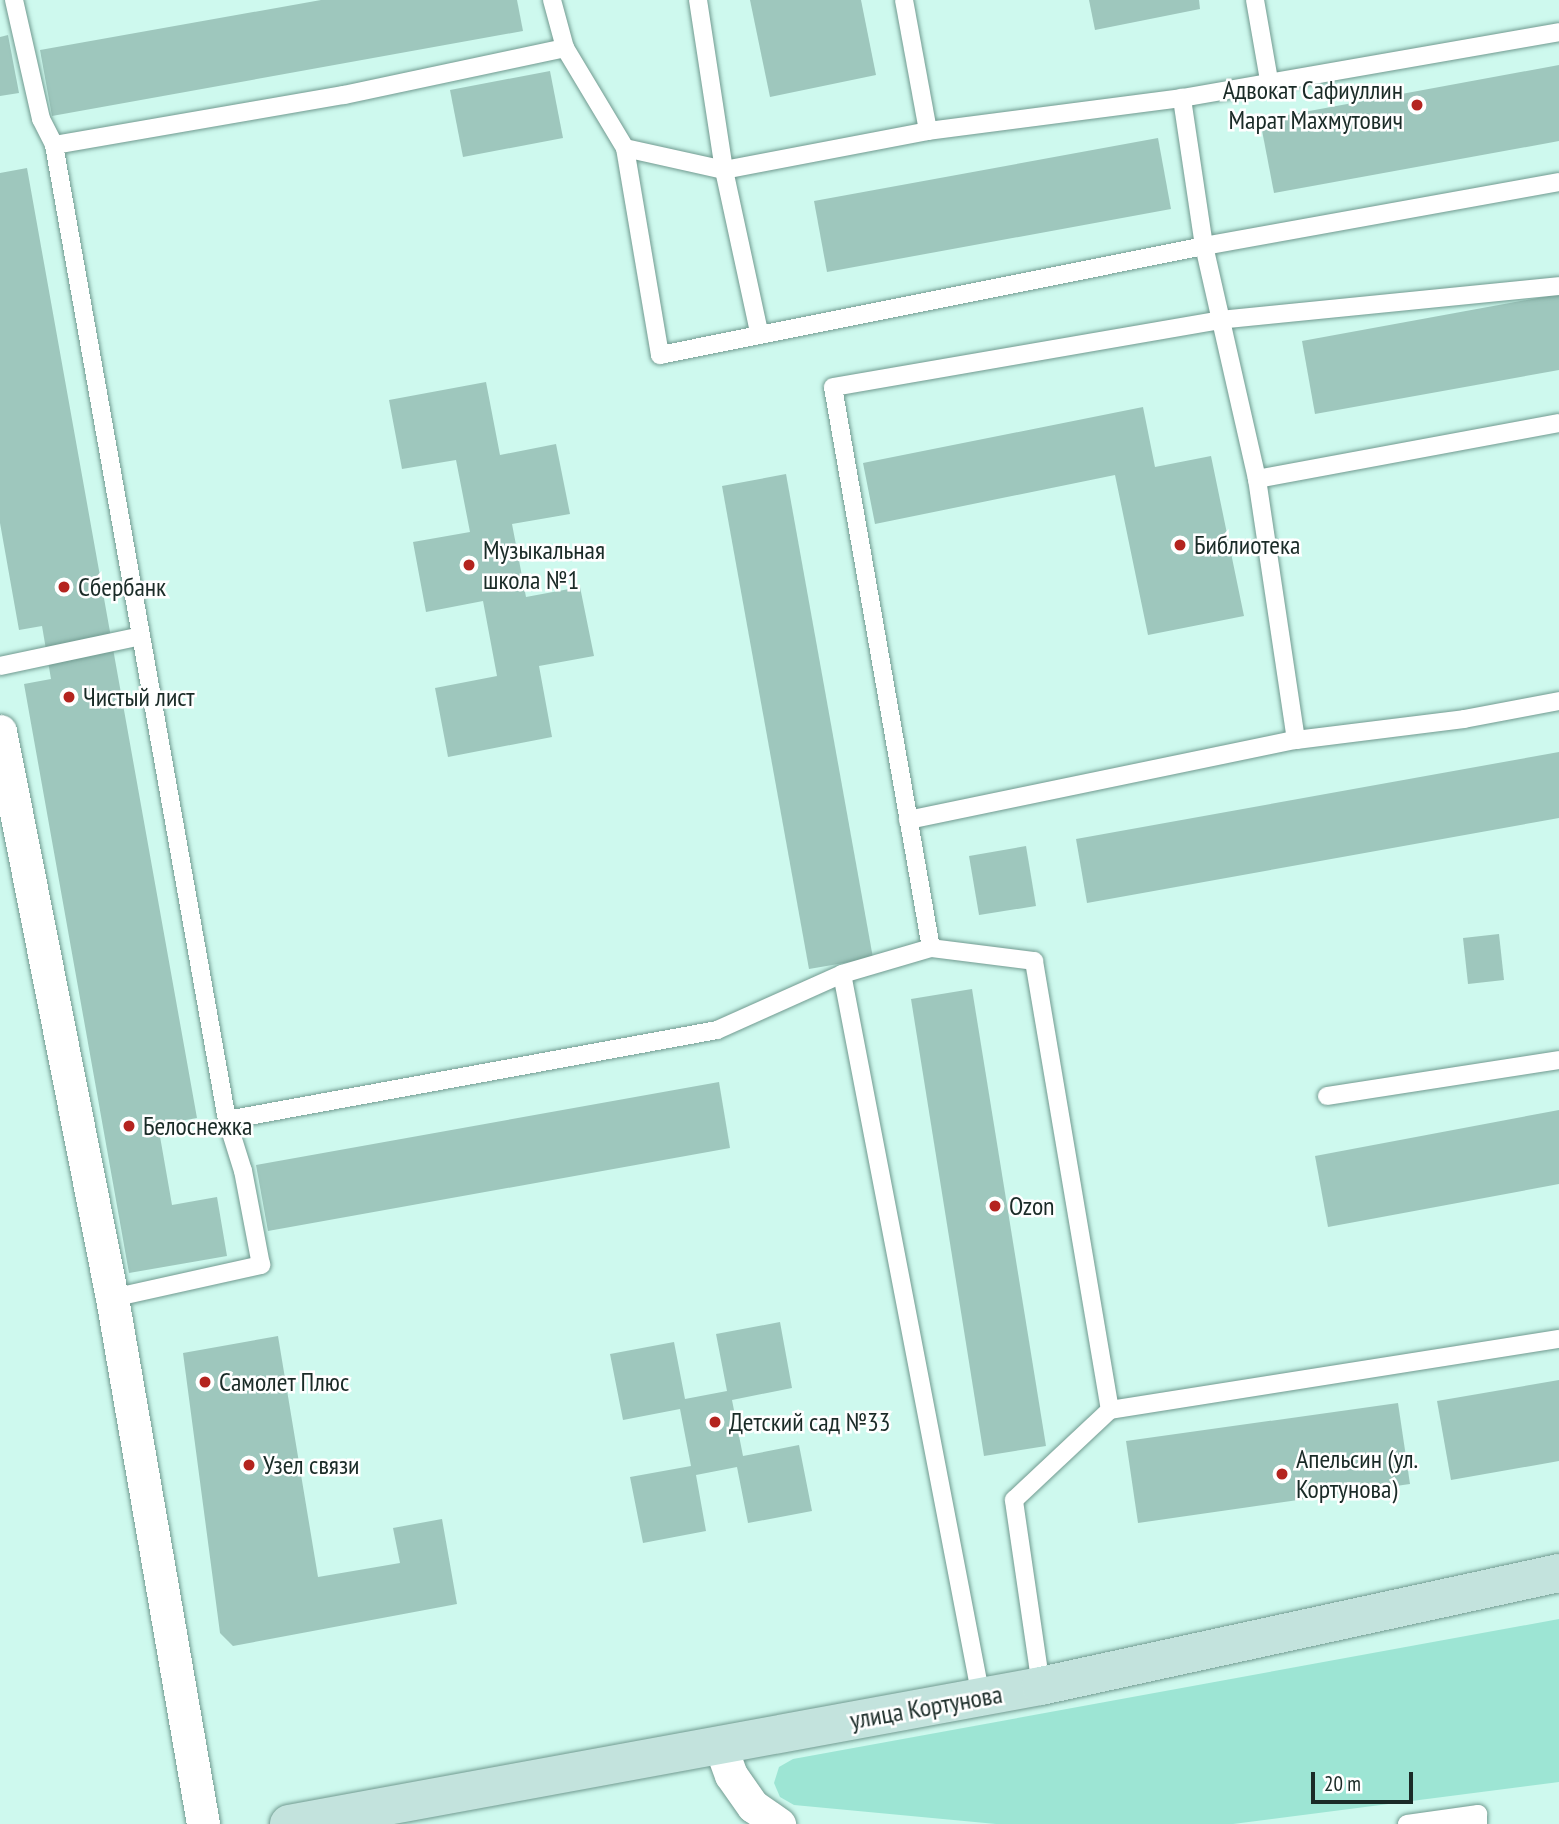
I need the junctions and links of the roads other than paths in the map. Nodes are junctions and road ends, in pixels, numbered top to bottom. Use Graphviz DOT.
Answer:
graph roads {
  1 [pos="15,0"];
  2 [pos="552,0"];
  3 [pos="698,0"];
  4 [pos="904,0"];
  5 [pos="1255,0"];
  6 [pos="1559,32"];
  7 [pos="565,48"];
  8 [pos="1269,80"];
  9 [pos="1182,99"];
  10 [pos="928,131"];
  11 [pos="54,145"];
  12 [pos="625,148"];
  13 [pos="724,170"];
  14 [pos="1559,182"];
  15 [pos="1204,246"];
  16 [pos="1559,286"];
  17 [pos="1219,320"];
  18 [pos="759,332"];
  19 [pos="1559,423"];
  20 [pos="1257,479"];
  21 [pos="141,636"];
  22 [pos="0,666"];
  23 [pos="1559,701"];
  24 [pos="0,731"];
  25 [pos="1296,740"];
  26 [pos="908,820"];
  27 [pos="930,948"];
  28 [pos="842,974"];
  29 [pos="1559,1060"];
  30 [pos="1327,1096"];
  31 [pos="227,1120"];
  32 [pos="112,1298"];
  33 [pos="1559,1339"];
  34 [pos="1110,1410"];
  35 [pos="1559,1573"];
  36 [pos="1041,1686"];
  37 [pos="981,1697"];
  38 [pos="720,1745"];
  39 [pos="203,1824"];
  40 [pos="289,1824"];
  41 [pos="779,1824"];
  42 [pos="1407,1824"];
  43 [pos="1478,1824"];
  1 -- 11 [label="lane"];
  2 -- 7 [label="lane"];
  3 -- 13 [label="lane"];
  4 -- 10 [label="lane"];
  5 -- 8 [label="lane"];
  6 -- 8 [label="lane"];
  7 -- 11 [label="lane"];
  7 -- 12 [label="lane"];
  8 -- 9 [label="lane"];
  9 -- 10 [label="lane"];
  9 -- 15 [label="lane"];
  10 -- 13 [label="lane"];
  11 -- 21 [label="lane"];
  12 -- 13 [label="lane"];
  12 -- 18 [label="lane"];
  13 -- 18 [label="lane"];
  14 -- 15 [label="lane"];
  15 -- 17 [label="lane"];
  15 -- 18 [label="lane"];
  16 -- 17 [label="lane"];
  17 -- 20 [label="lane"];
  17 -- 26 [label="lane"];
  19 -- 20 [label="lane"];
  20 -- 25 [label="lane"];
  21 -- 22 [label="lane"];
  21 -- 31 [label="lane"];
  23 -- 25 [label="lane"];
  24 -- 32 [label="street"];
  25 -- 26 [label="lane"];
  26 -- 27 [label="lane"];
  27 -- 28 [label="lane"];
  27 -- 34 [label="lane"];
  28 -- 31 [label="lane"];
  28 -- 37 [label="lane"];
  29 -- 30 [label="lane"];
  31 -- 32 [label="lane"];
  32 -- 39 [label="street"];
  33 -- 34 [label="lane"];
  34 -- 36 [label="lane"];
  35 -- 36 [label="street, улица Кортунова"];
  36 -- 37 [label="street, улица Кортунова"];
  37 -- 38 [label="street, улица Кортунова"];
  38 -- 40 [label="street, улица Кортунова"];
  38 -- 41 [label="street"];
  42 -- 43 [label="lane"];
}
